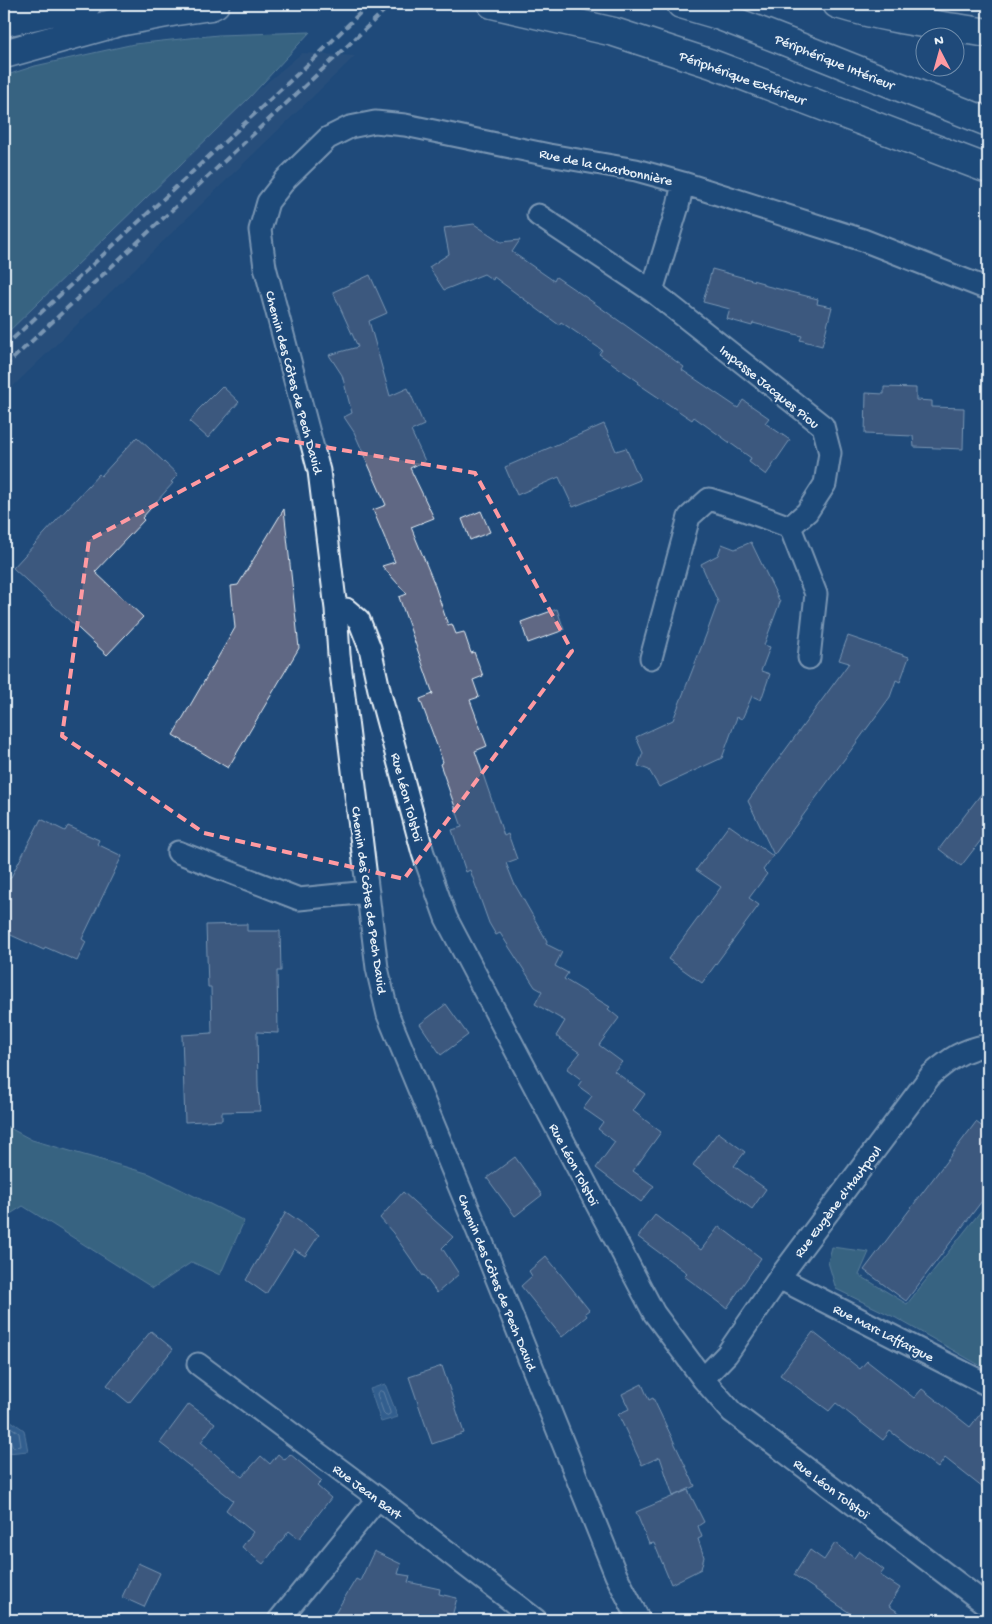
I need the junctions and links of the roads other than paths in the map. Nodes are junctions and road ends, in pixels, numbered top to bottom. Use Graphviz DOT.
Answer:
graph roads {
  1 [pos="87,4"];
  2 [pos="215,4"];
  3 [pos="492,4"];
  4 [pos="681,4"];
  5 [pos="837,4"];
  6 [pos="4,22"];
  7 [pos="988,33"];
  8 [pos="4,54"];
  9 [pos="988,122"];
  10 [pos="988,169"];
  11 [pos="683,182"];
  12 [pos="538,216"];
  13 [pos="260,230"];
  14 [pos="988,289"];
  15 [pos="652,291"];
  16 [pos="790,527"];
  17 [pos="336,609"];
  18 [pos="651,658"];
  19 [pos="810,658"];
  20 [pos="178,852"];
  21 [pos="368,892"];
  22 [pos="988,1045"];
  23 [pos="780,1278"];
  24 [pos="198,1364"];
  25 [pos="703,1379"];
  26 [pos="988,1385"];
  27 [pos="378,1498"];
  28 [pos="988,1606"];
  29 [pos="279,1620"];
  30 [pos="536,1620"];
  31 [pos="639,1620"];
  1 -- 6 [label="main road"];
  2 -- 8 [label="main road"];
  3 -- 10 [label="main road, Périphérique Extérieur"];
  4 -- 9 [label="main road, Périphérique Intérieur"];
  5 -- 7 [label="main road"];
  11 -- 13 [label="street, Rue de la Charbonnière"];
  11 -- 14 [label="street, Rue de la Charbonnière"];
  11 -- 15 [label="street"];
  12 -- 15 [label="street, Impasse Jacques Piou"];
  13 -- 17 [label="street, Chemin des Côtes de Pech David"];
  15 -- 16 [label="street, Impasse Jacques Piou"];
  16 -- 18 [label="street"];
  16 -- 19 [label="street"];
  17 -- 21 [label="street, Chemin des Côtes de Pech David"];
  17 -- 25 [label="street, Rue Léon Tolstoï"];
  20 -- 21 [label="street"];
  21 -- 31 [label="street, Chemin des Côtes de Pech David"];
  22 -- 23 [label="street, Rue Eugène d'Hautpoul"];
  23 -- 25 [label="street, Rue Eugène d'Hautpoul"];
  23 -- 26 [label="street, Rue Marc Laffargue"];
  24 -- 27 [label="street, Rue Jean Bart"];
  25 -- 28 [label="street, Rue Léon Tolstoï"];
  27 -- 29 [label="street"];
  27 -- 30 [label="street, Rue Jean Bart"];
}
